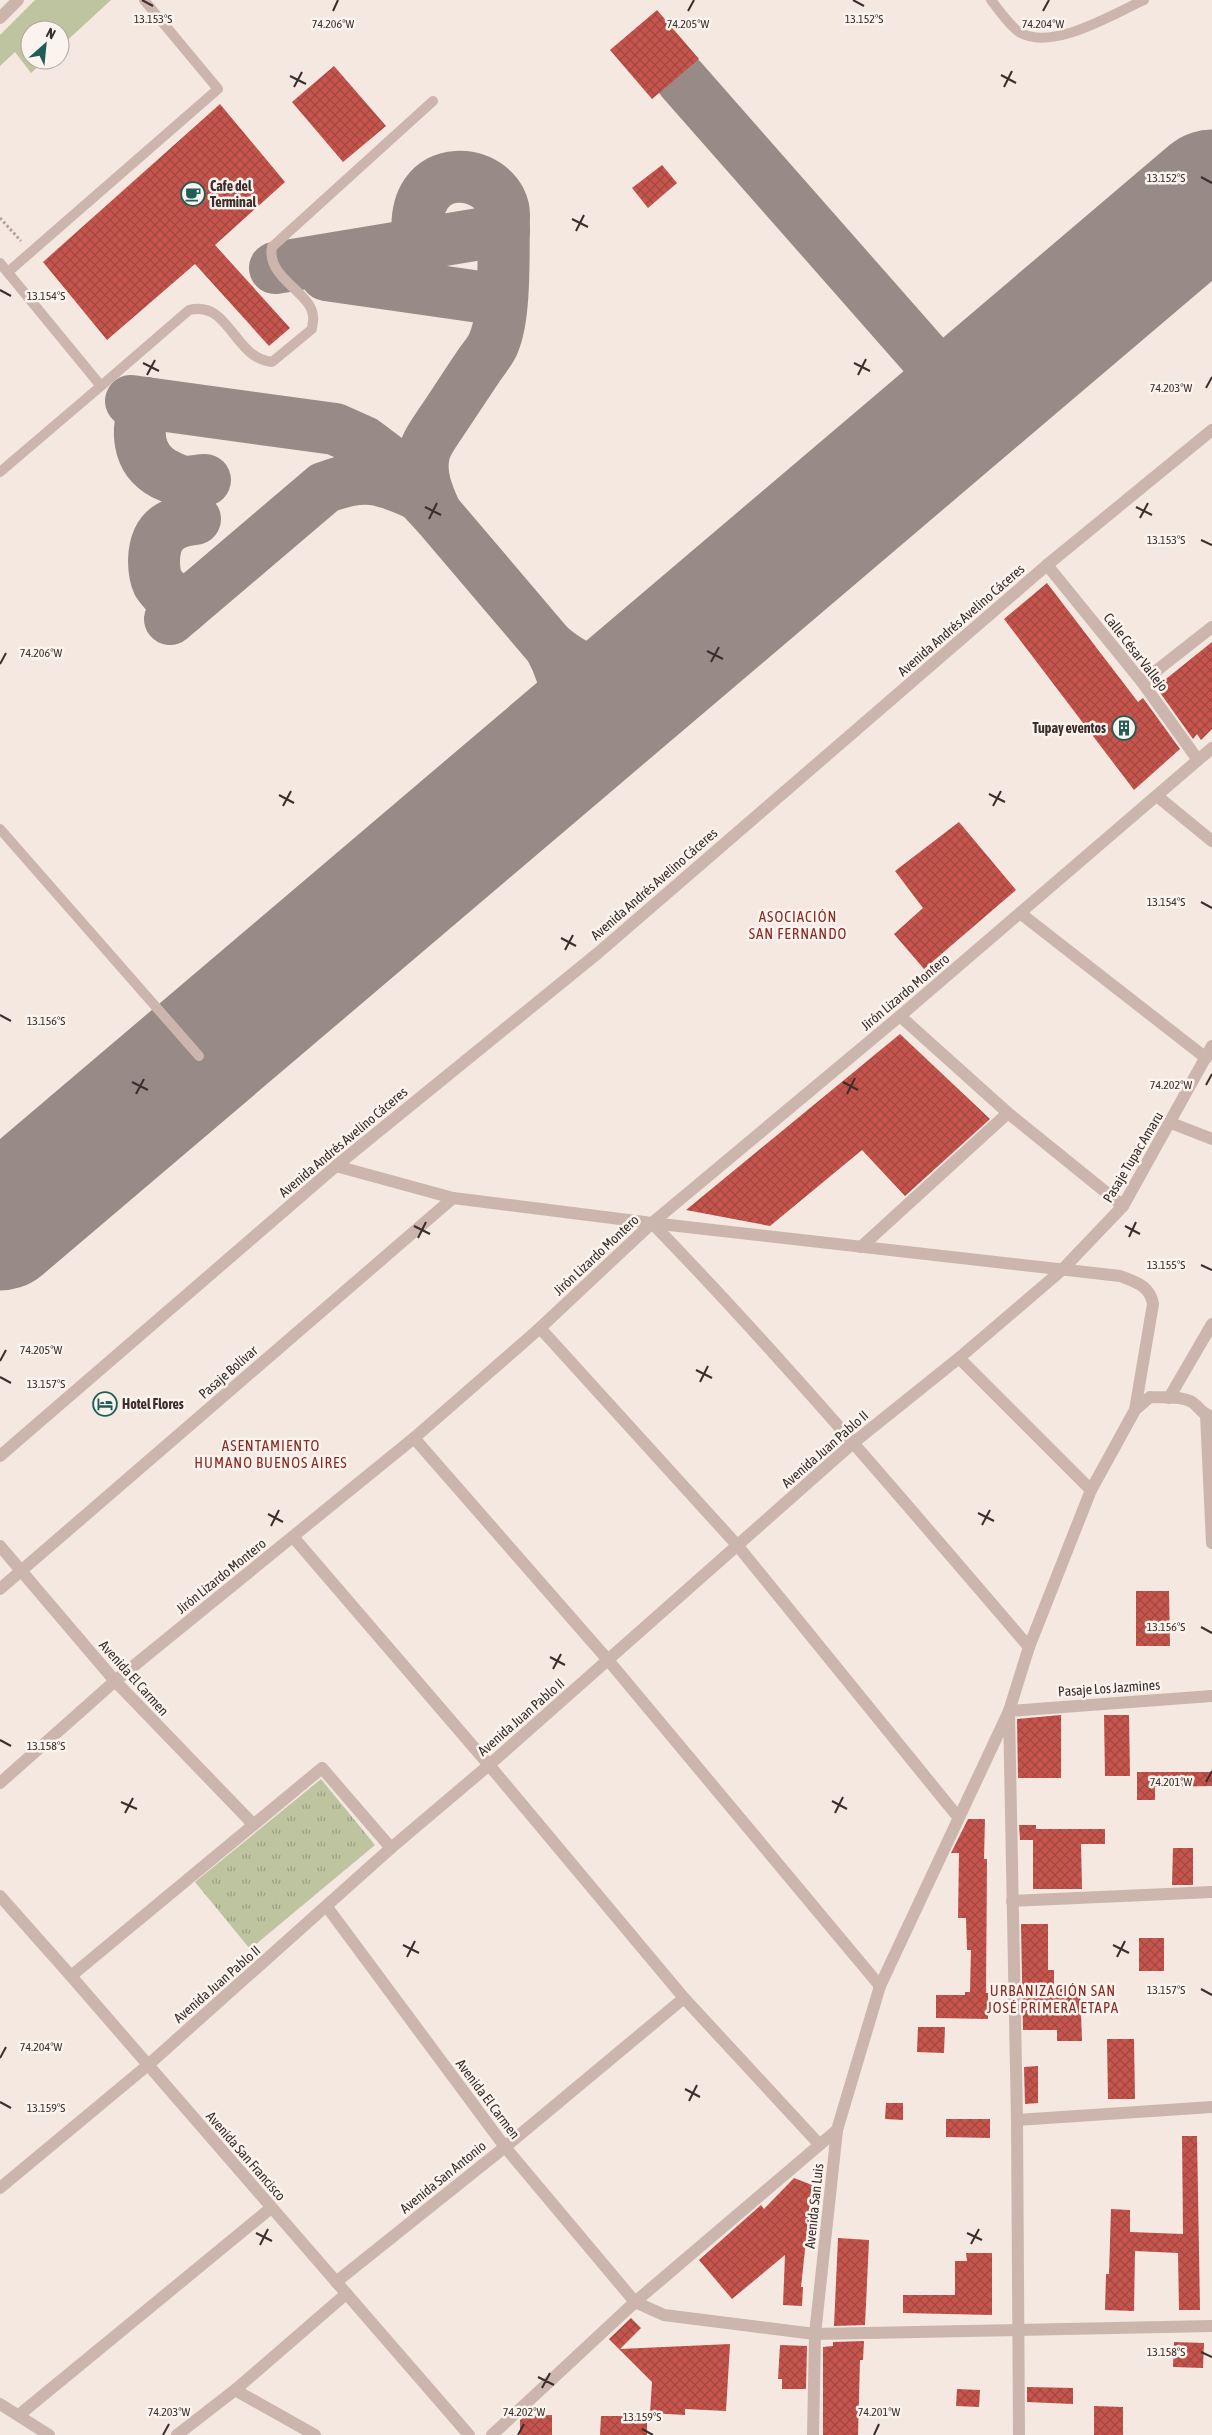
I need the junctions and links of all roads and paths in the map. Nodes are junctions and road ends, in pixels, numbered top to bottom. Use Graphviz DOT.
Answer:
graph roads {
  1 [pos="18,0"];
  2 [pos="144,0"];
  3 [pos="991,0"];
  4 [pos="1144,0"];
  5 [pos="0,18"];
  6 [pos="433,100"];
  7 [pos="0,263"];
  8 [pos="8,272"];
  9 [pos="101,386"];
  10 [pos="1212,430"];
  11 [pos="0,472"];
  12 [pos="1047,565"];
  13 [pos="1212,627"];
  14 [pos="1142,682"];
  15 [pos="1212,748"];
  16 [pos="1198,760"];
  17 [pos="1157,796"];
  18 [pos="0,829"];
  19 [pos="1212,841"];
  20 [pos="1020,913"];
  21 [pos="900,1016"];
  22 [pos="1209,1052"];
  23 [pos="199,1056"];
  24 [pos="1008,1113"];
  25 [pos="1171,1123"];
  26 [pos="1212,1139"];
  27 [pos="336,1166"];
  28 [pos="453,1198"];
  29 [pos="1123,1206"];
  30 [pos="652,1223"];
  31 [pos="861,1247"];
  32 [pos="1062,1270"];
  33 [pos="1212,1324"];
  34 [pos="540,1328"];
  35 [pos="959,1358"];
  36 [pos="1169,1398"];
  37 [pos="1134,1410"];
  38 [pos="1209,1415"];
  39 [pos="414,1438"];
  40 [pos="853,1443"];
  41 [pos="0,1456"];
  42 [pos="1091,1490"];
  43 [pos="294,1538"];
  44 [pos="1212,1543"];
  45 [pos="737,1545"];
  46 [pos="0,1546"];
  47 [pos="21,1571"];
  48 [pos="0,1589"];
  49 [pos="1030,1647"];
  50 [pos="608,1660"];
  51 [pos="115,1681"];
  52 [pos="1212,1696"];
  53 [pos="1009,1711"];
  54 [pos="489,1765"];
  55 [pos="0,1783"];
  56 [pos="958,1816"];
  57 [pos="253,1824"];
  58 [pos="391,1848"];
  59 [pos="1212,1892"];
  60 [pos="0,1896"];
  61 [pos="1012,1900"];
  62 [pos="327,1907"];
  63 [pos="71,1976"];
  64 [pos="880,1986"];
  65 [pos="684,1998"];
  66 [pos="148,2065"];
  67 [pos="1212,2107"];
  68 [pos="1017,2120"];
  69 [pos="837,2130"];
  70 [pos="819,2144"];
  71 [pos="505,2147"];
  72 [pos="0,2188"];
  73 [pos="271,2208"];
  74 [pos="336,2282"];
  75 [pos="346,2294"];
  76 [pos="635,2302"];
  77 [pos="1212,2326"];
  78 [pos="1019,2328"];
  79 [pos="815,2334"];
  80 [pos="235,2390"];
  81 [pos="0,2404"];
  82 [pos="19,2416"];
  83 [pos="49,2435"];
  84 [pos="178,2435"];
  85 [pos="315,2435"];
  86 [pos="469,2435"];
  87 [pos="492,2435"];
  88 [pos="813,2435"];
  89 [pos="1019,2435"];
  1 -- 5 [label="street"];
  2 -- 8 [label="lane"];
  3 -- 4 [label="lane"];
  6 -- 9 [label="lane"];
  7 -- 8 [label="lane"];
  8 -- 9 [label="lane"];
  9 -- 11 [label="lane"];
  10 -- 12 [label="street, Avenida Andrés Avelino Cáceres"];
  12 -- 14 [label="street, Calle César Vallejo"];
  12 -- 27 [label="street, Avenida Andrés Avelino Cáceres"];
  13 -- 14 [label="street"];
  14 -- 16 [label="street, Calle César Vallejo"];
  15 -- 16 [label="street, Jirón Lizardo Montero"];
  16 -- 17 [label="street, Jirón Lizardo Montero"];
  17 -- 19 [label="street"];
  17 -- 20 [label="street, Jirón Lizardo Montero"];
  18 -- 23 [label="lane"];
  20 -- 21 [label="street, Jirón Lizardo Montero"];
  20 -- 22 [label="street"];
  21 -- 24 [label="street"];
  21 -- 30 [label="street, Jirón Lizardo Montero"];
  22 -- 25 [label="street, Pasaje Tupac Amaru"];
  24 -- 29 [label="street"];
  24 -- 31 [label="street"];
  25 -- 26 [label="street"];
  25 -- 29 [label="street, Pasaje Tupac Amaru"];
  27 -- 28 [label="street"];
  27 -- 41 [label="street, Avenida Andrés Avelino Cáceres"];
  28 -- 30 [label="street"];
  28 -- 47 [label="street, Pasaje Bolívar"];
  29 -- 32 [label="street, Pasaje Tupac Amaru"];
  30 -- 31 [label="street"];
  30 -- 34 [label="street, Jirón Lizardo Montero"];
  30 -- 40 [label="street"];
  31 -- 32 [label="street"];
  32 -- 35 [label="street, Avenida Juan Pablo II"];
  32 -- 37 [label="street"];
  33 -- 36 [label="street"];
  34 -- 39 [label="street, Jirón Lizardo Montero"];
  34 -- 45 [label="street"];
  35 -- 40 [label="street, Avenida Juan Pablo II"];
  35 -- 42 [label="street"];
  36 -- 37 [label="street"];
  36 -- 38 [label="street"];
  37 -- 42 [label="street"];
  38 -- 44 [label="street"];
  39 -- 43 [label="street, Jirón Lizardo Montero"];
  39 -- 50 [label="street"];
  40 -- 45 [label="street, Avenida Juan Pablo II"];
  40 -- 49 [label="street"];
  42 -- 49 [label="street"];
  43 -- 51 [label="street, Jirón Lizardo Montero"];
  43 -- 54 [label="street"];
  45 -- 50 [label="street, Avenida Juan Pablo II"];
  45 -- 56 [label="street"];
  46 -- 47 [label="street, Avenida El Carmen"];
  47 -- 48 [label="street, Pasaje Bolívar"];
  47 -- 51 [label="street, Avenida El Carmen"];
  49 -- 53 [label="street"];
  50 -- 54 [label="street, Avenida Juan Pablo II"];
  50 -- 64 [label="street"];
  51 -- 55 [label="street, Jirón Lizardo Montero"];
  51 -- 57 [label="street, Avenida El Carmen"];
  52 -- 53 [label="street, Pasaje Los Jazmines"];
  53 -- 56 [label="street, Avenida San Luis"];
  53 -- 61 [label="street"];
  54 -- 58 [label="street, Avenida Juan Pablo II"];
  54 -- 65 [label="street"];
  56 -- 64 [label="street, Avenida San Luis"];
  57 -- 58 [label="street"];
  57 -- 63 [label="street"];
  58 -- 62 [label="street, Avenida Juan Pablo II"];
  59 -- 61 [label="street"];
  60 -- 63 [label="street, Avenida San Francisco"];
  61 -- 68 [label="street"];
  62 -- 66 [label="street, Avenida Juan Pablo II"];
  62 -- 71 [label="street, Avenida El Carmen"];
  63 -- 66 [label="street, Avenida San Francisco"];
  64 -- 69 [label="street, Avenida San Luis"];
  65 -- 70 [label="street"];
  65 -- 71 [label="street, Avenida San Antonio"];
  66 -- 72 [label="street, Avenida Juan Pablo II"];
  66 -- 73 [label="street, Avenida San Francisco"];
  67 -- 68 [label="street"];
  68 -- 78 [label="street"];
  69 -- 70 [label="street"];
  69 -- 79 [label="street, Avenida San Luis"];
  70 -- 76 [label="street"];
  71 -- 74 [label="street, Avenida San Antonio"];
  71 -- 76 [label="street, Avenida El Carmen"];
  73 -- 74 [label="street, Avenida San Francisco"];
  73 -- 82 [label="street"];
  74 -- 75 [label="street, Avenida San Francisco"];
  75 -- 80 [label="street"];
  75 -- 86 [label="street, Avenida San Francisco"];
  76 -- 79 [label="street"];
  76 -- 87 [label="street"];
  77 -- 78 [label="street"];
  78 -- 79 [label="street"];
  78 -- 89 [label="street"];
  79 -- 88 [label="street, Avenida San Luis"];
  80 -- 84 [label="street"];
  80 -- 85 [label="street"];
  81 -- 82 [label="street"];
  82 -- 83 [label="street"];
}
